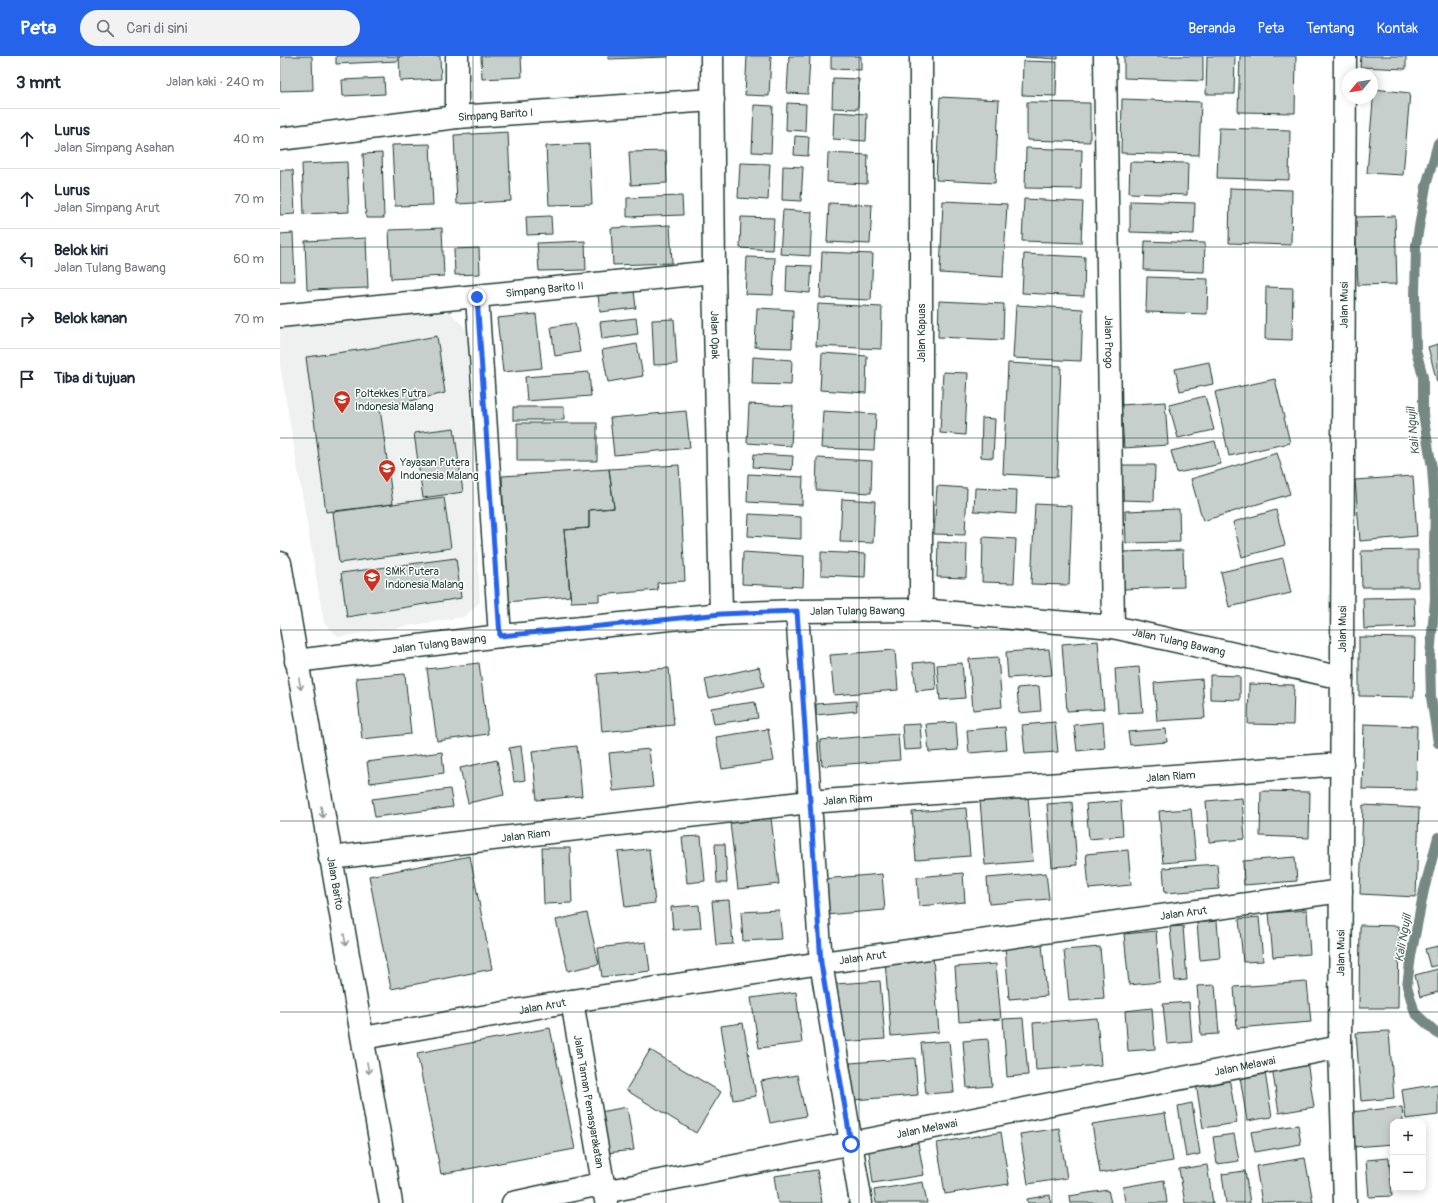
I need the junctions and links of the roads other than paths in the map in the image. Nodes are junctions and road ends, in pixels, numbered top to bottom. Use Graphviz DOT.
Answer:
graph roads {
  1 [pos="458,56"];
  2 [pos="712,56"];
  3 [pos="921,56"];
  4 [pos="1105,56"];
  5 [pos="1345,56"];
  6 [pos="713,100"];
  7 [pos="457,117"];
  8 [pos="280,139"];
  9 [pos="714,272"];
  10 [pos="477,297"];
  11 [pos="280,316"];
  12 [pos="280,563"];
  13 [pos="922,610"];
  14 [pos="797,611"];
  15 [pos="721,614"];
  16 [pos="1113,627"];
  17 [pos="500,636"];
  18 [pos="296,661"];
  19 [pos="1342,678"];
  20 [pos="1342,764"];
  21 [pos="809,802"];
  22 [pos="330,858"];
  23 [pos="1341,891"];
  24 [pos="821,963"];
  25 [pos="572,1001"];
  26 [pos="363,1038"];
  27 [pos="1340,1047"];
  28 [pos="851,1144"];
  29 [pos="605,1195"];
  30 [pos="391,1203"];
  31 [pos="514,1203"];
  32 [pos="861,1203"];
  33 [pos="1345,1203"];
  1 -- 7 [label="street"];
  2 -- 6 [label="street, Jalan Opak"];
  3 -- 13 [label="street, Jalan Kapuas"];
  4 -- 16 [label="street, Jalan Progo"];
  5 -- 19 [label="street, Jalan Musi"];
  6 -- 7 [label="street, Simpang Barito I"];
  6 -- 9 [label="street, Jalan Opak"];
  7 -- 8 [label="street, Simpang Barito I"];
  9 -- 10 [label="street, Simpang Barito II"];
  9 -- 15 [label="street, Jalan Opak"];
  10 -- 11 [label="street, Simpang Barito II"];
  10 -- 17 [label="street"];
  12 -- 18 [label="street, Jalan Barito"];
  13 -- 14 [label="street, Jalan Tulang Bawang"];
  13 -- 16 [label="street, Jalan Tulang Bawang"];
  14 -- 15 [label="street, Jalan Tulang Bawang"];
  14 -- 21 [label="street"];
  15 -- 17 [label="street, Jalan Tulang Bawang"];
  16 -- 19 [label="street, Jalan Tulang Bawang"];
  17 -- 18 [label="street, Jalan Tulang Bawang"];
  18 -- 22 [label="street, Jalan Barito, one-way"];
  19 -- 20 [label="street, Jalan Musi"];
  20 -- 21 [label="street, Jalan Riam"];
  20 -- 23 [label="street, Jalan Musi"];
  21 -- 22 [label="street, Jalan Riam"];
  21 -- 24 [label="street"];
  22 -- 26 [label="street, Jalan Barito, one-way"];
  23 -- 24 [label="street, Jalan Arut"];
  23 -- 27 [label="street, Jalan Musi"];
  24 -- 25 [label="street, Jalan Arut"];
  24 -- 28 [label="street"];
  25 -- 26 [label="street, Jalan Arut"];
  25 -- 29 [label="street, Jalan Taman Pemasyarakatan"];
  26 -- 30 [label="street, Jalan Barito, one-way"];
  27 -- 28 [label="street, Jalan Melawai"];
  27 -- 33 [label="street, Jalan Musi"];
  28 -- 29 [label="street, Jalan Melawai"];
  28 -- 32 [label="street"];
  29 -- 31 [label="street, Jalan Melawai"];
}
